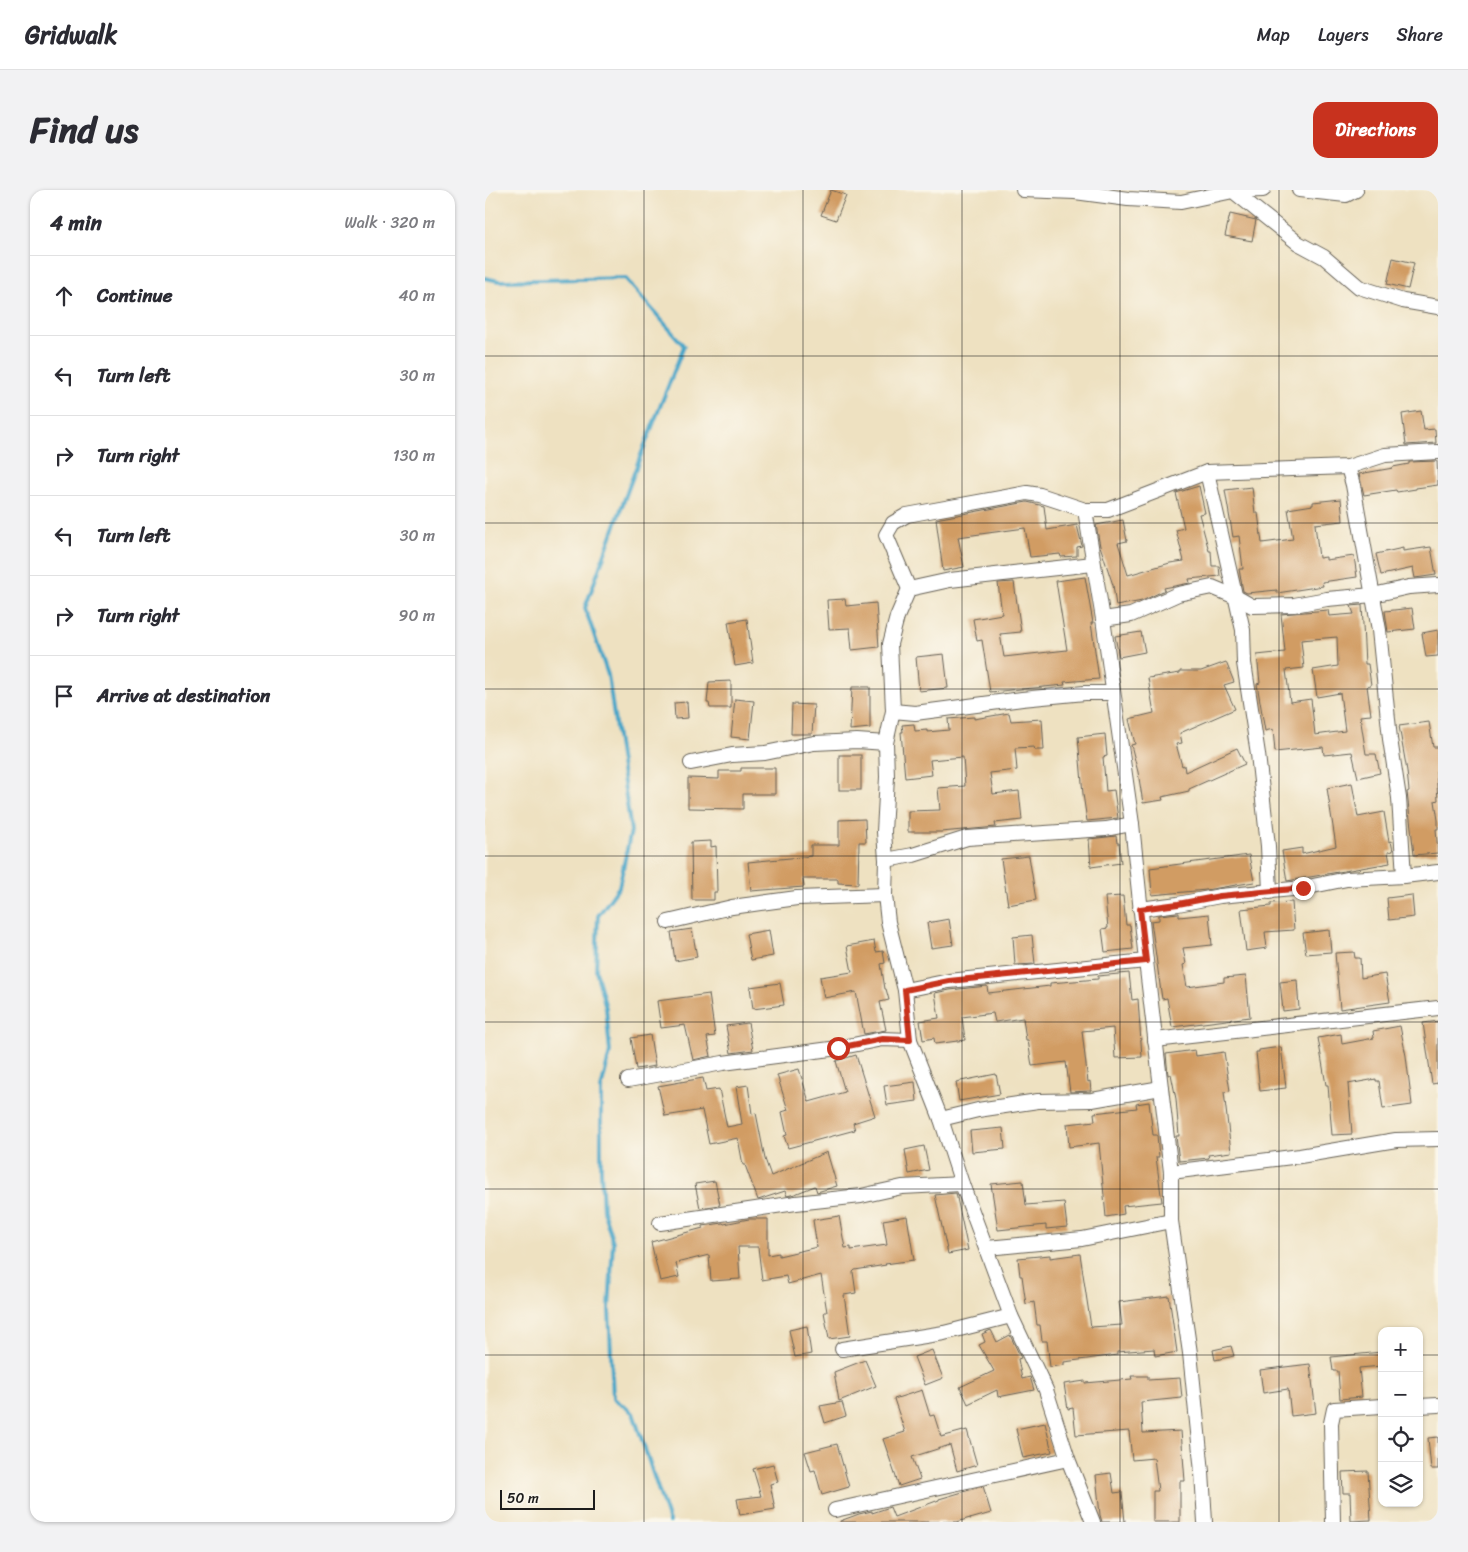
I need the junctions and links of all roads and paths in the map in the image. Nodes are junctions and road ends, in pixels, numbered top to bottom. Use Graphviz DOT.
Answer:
graph roads {
  1 [pos="1023,190"];
  2 [pos="1263,190"];
  3 [pos="1299,190"];
  4 [pos="1356,190"];
  5 [pos="1076,191"];
  6 [pos="1233,191"];
  7 [pos="1438,307"];
  8 [pos="1438,452"];
  9 [pos="1348,467"];
  10 [pos="1207,472"];
  11 [pos="1085,510"];
  12 [pos="1093,564"];
  13 [pos="1438,584"];
  14 [pos="909,589"];
  15 [pos="1373,595"];
  16 [pos="1236,597"];
  17 [pos="1103,619"];
  18 [pos="1113,693"];
  19 [pos="893,711"];
  20 [pos="886,744"];
  21 [pos="691,763"];
  22 [pos="1132,824"];
  23 [pos="886,860"];
  24 [pos="1438,872"];
  25 [pos="1404,876"];
  26 [pos="1270,892"];
  27 [pos="885,895"];
  28 [pos="1140,909"];
  29 [pos="668,922"];
  30 [pos="1146,961"];
  31 [pos="905,990"];
  32 [pos="1438,1008"];
  33 [pos="910,1040"];
  34 [pos="1155,1040"];
  35 [pos="628,1080"];
  36 [pos="1161,1088"];
  37 [pos="941,1119"];
  38 [pos="1438,1139"];
  39 [pos="1171,1172"];
  40 [pos="962,1184"];
  41 [pos="1171,1221"];
  42 [pos="660,1223"];
  43 [pos="987,1248"];
  44 [pos="1011,1316"];
  45 [pos="842,1349"];
  46 [pos="1378,1406"];
  47 [pos="1423,1406"];
  48 [pos="1438,1406"];
  49 [pos="1068,1459"];
  50 [pos="835,1510"];
  51 [pos="1093,1522"];
  52 [pos="1205,1522"];
  53 [pos="1333,1522"];
  1 -- 5 [label="street"];
  2 -- 6 [label="street"];
  3 -- 4 [label="street"];
  5 -- 6 [label="street"];
  6 -- 7 [label="street"];
  8 -- 9 [label="street"];
  9 -- 10 [label="street"];
  9 -- 15 [label="street"];
  10 -- 11 [label="street"];
  10 -- 16 [label="street"];
  11 -- 12 [label="street"];
  11 -- 14 [label="street"];
  12 -- 14 [label="street"];
  12 -- 17 [label="street"];
  13 -- 15 [label="street"];
  14 -- 19 [label="street"];
  15 -- 16 [label="street"];
  15 -- 25 [label="street"];
  16 -- 17 [label="street"];
  16 -- 26 [label="street"];
  17 -- 18 [label="street"];
  18 -- 19 [label="street"];
  18 -- 22 [label="street"];
  19 -- 20 [label="street"];
  20 -- 21 [label="street"];
  20 -- 23 [label="street"];
  22 -- 23 [label="street"];
  22 -- 28 [label="street"];
  23 -- 27 [label="street"];
  24 -- 25 [label="street"];
  25 -- 26 [label="street"];
  26 -- 28 [label="street"];
  27 -- 29 [label="street"];
  27 -- 31 [label="street"];
  28 -- 30 [label="street"];
  30 -- 31 [label="street"];
  30 -- 34 [label="street"];
  31 -- 33 [label="street"];
  32 -- 34 [label="street"];
  33 -- 35 [label="street"];
  33 -- 37 [label="street"];
  34 -- 36 [label="street"];
  36 -- 37 [label="street"];
  36 -- 39 [label="street"];
  37 -- 40 [label="street"];
  38 -- 39 [label="street"];
  39 -- 41 [label="street"];
  40 -- 42 [label="street"];
  40 -- 43 [label="street"];
  41 -- 43 [label="street"];
  41 -- 52 [label="street"];
  43 -- 44 [label="street"];
  44 -- 45 [label="street"];
  44 -- 49 [label="street"];
  46 -- 53 [label="street"];
  47 -- 48 [label="street"];
  49 -- 50 [label="street"];
  49 -- 51 [label="street"];
}
